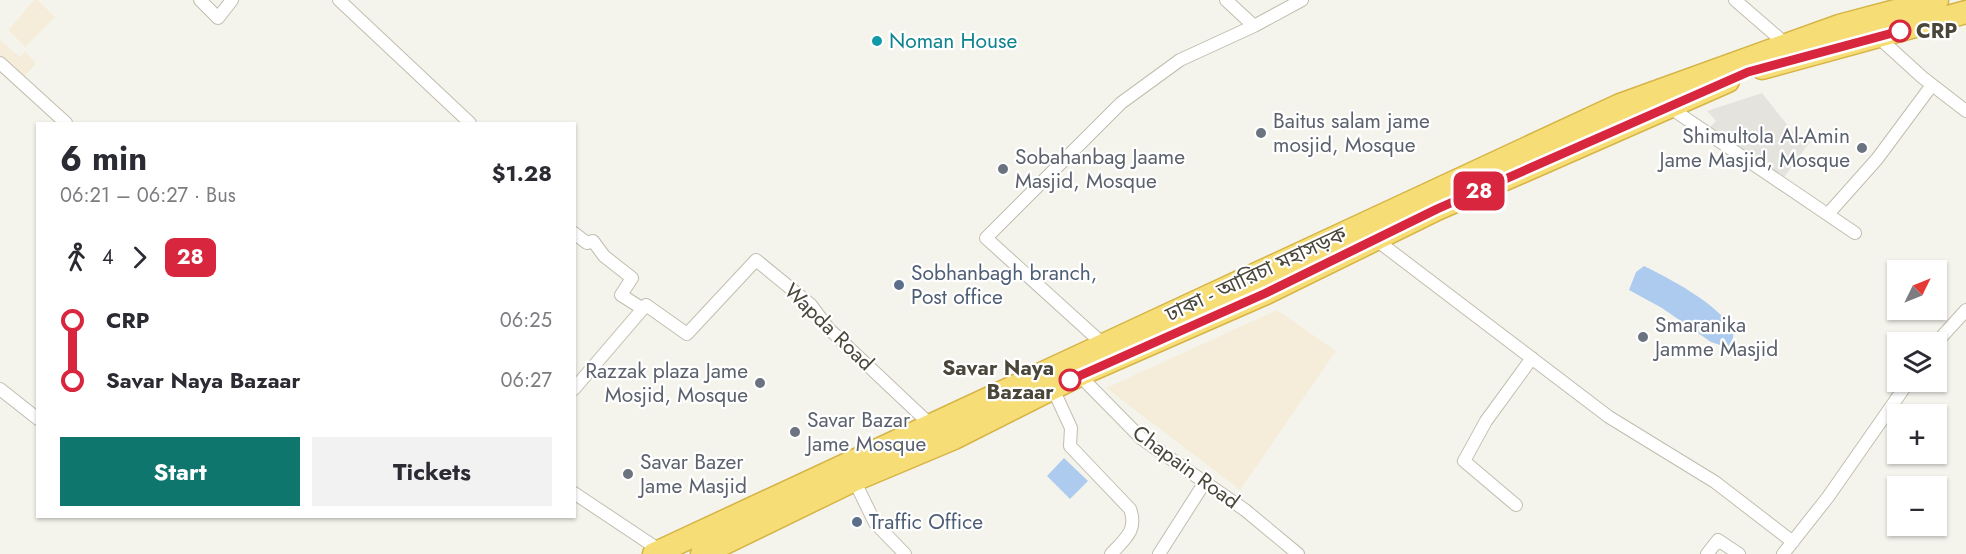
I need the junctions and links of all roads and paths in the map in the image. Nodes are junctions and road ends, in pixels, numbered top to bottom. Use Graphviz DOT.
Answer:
graph roads {
  1 [pos="200,0"];
  2 [pos="232,0"];
  3 [pos="339,0"];
  4 [pos="1226,0"];
  5 [pos="1302,0"];
  6 [pos="1735,0"];
  7 [pos="1937,0"];
  8 [pos="1966,12"];
  9 [pos="1254,26"];
  10 [pos="1878,37"];
  11 [pos="1787,45"];
  12 [pos="0,63"];
  13 [pos="1932,85"];
  14 [pos="1668,107"];
  15 [pos="1966,111"];
  16 [pos="65,122"];
  17 [pos="469,122"];
  18 [pos="1828,214"];
  19 [pos="1855,233"];
  20 [pos="576,235"];
  21 [pos="1375,239"];
  22 [pos="643,309"];
  23 [pos="1966,310"];
  24 [pos="1946,332"];
  25 [pos="1103,344"];
  26 [pos="1532,358"];
  27 [pos="1079,375"];
  28 [pos="576,387"];
  29 [pos="1053,388"];
  30 [pos="0,389"];
  31 [pos="1901,392"];
  32 [pos="36,417"];
  33 [pos="933,427"];
  34 [pos="854,480"];
  35 [pos="1204,482"];
  36 [pos="576,494"];
  37 [pos="1516,505"];
  38 [pos="1793,542"];
  39 [pos="658,552"];
  40 [pos="702,554"];
  41 [pos="905,554"];
  42 [pos="1111,554"];
  43 [pos="1159,554"];
  44 [pos="1298,554"];
  45 [pos="1707,554"];
  46 [pos="1739,554"];
  47 [pos="1783,554"];
  1 -- 2 [label="street"];
  3 -- 17 [label="street"];
  4 -- 9 [label="street"];
  5 -- 9 [label="street"];
  6 -- 11 [label="street"];
  7 -- 11 [label="highway, ঢাকা - আরিচা মহাসড়ক"];
  8 -- 10 [label="highway, ঢাকা - আরিচা মহাসড়ক"];
  9 -- 25 [label="street"];
  10 -- 13 [label="street"];
  10 -- 14 [label="highway, ঢাকা - আরিচা মহাসড়ক"];
  11 -- 25 [label="highway, ঢাকা - আরিচা মহাসড়ক"];
  12 -- 16 [label="street"];
  13 -- 15 [label="street"];
  13 -- 18 [label="street"];
  14 -- 18 [label="street"];
  14 -- 21 [label="highway, ঢাকা - আরিচা মহাসড়ক"];
  18 -- 19 [label="street"];
  20 -- 22 [label="street"];
  21 -- 26 [label="street"];
  21 -- 27 [label="highway, ঢাকা - আরিচা মহাসড়ক"];
  22 -- 28 [label="street"];
  22 -- 33 [label="street, Wapda Road"];
  23 -- 24 [label="street"];
  25 -- 33 [label="highway, ঢাকা - আরিচা মহাসড়ক"];
  26 -- 37 [label="street"];
  26 -- 38 [label="street"];
  27 -- 29 [label="highway, ঢাকা - আরিচা মহাসড়ক"];
  27 -- 35 [label="street, Chapain Road"];
  29 -- 34 [label="highway, ঢাকা - আরিচা মহাসড়ক"];
  29 -- 42 [label="street"];
  30 -- 32 [label="street"];
  31 -- 38 [label="street"];
  33 -- 39 [label="highway, ঢাকা - আরিচা মহাসড়ক"];
  34 -- 40 [label="highway, ঢাকা - আরিচা মহাসড়ক"];
  34 -- 41 [label="street"];
  35 -- 43 [label="street"];
  35 -- 44 [label="street, Chapain Road"];
  36 -- 39 [label="street"];
  38 -- 47 [label="street"];
  45 -- 46 [label="street"];
}
